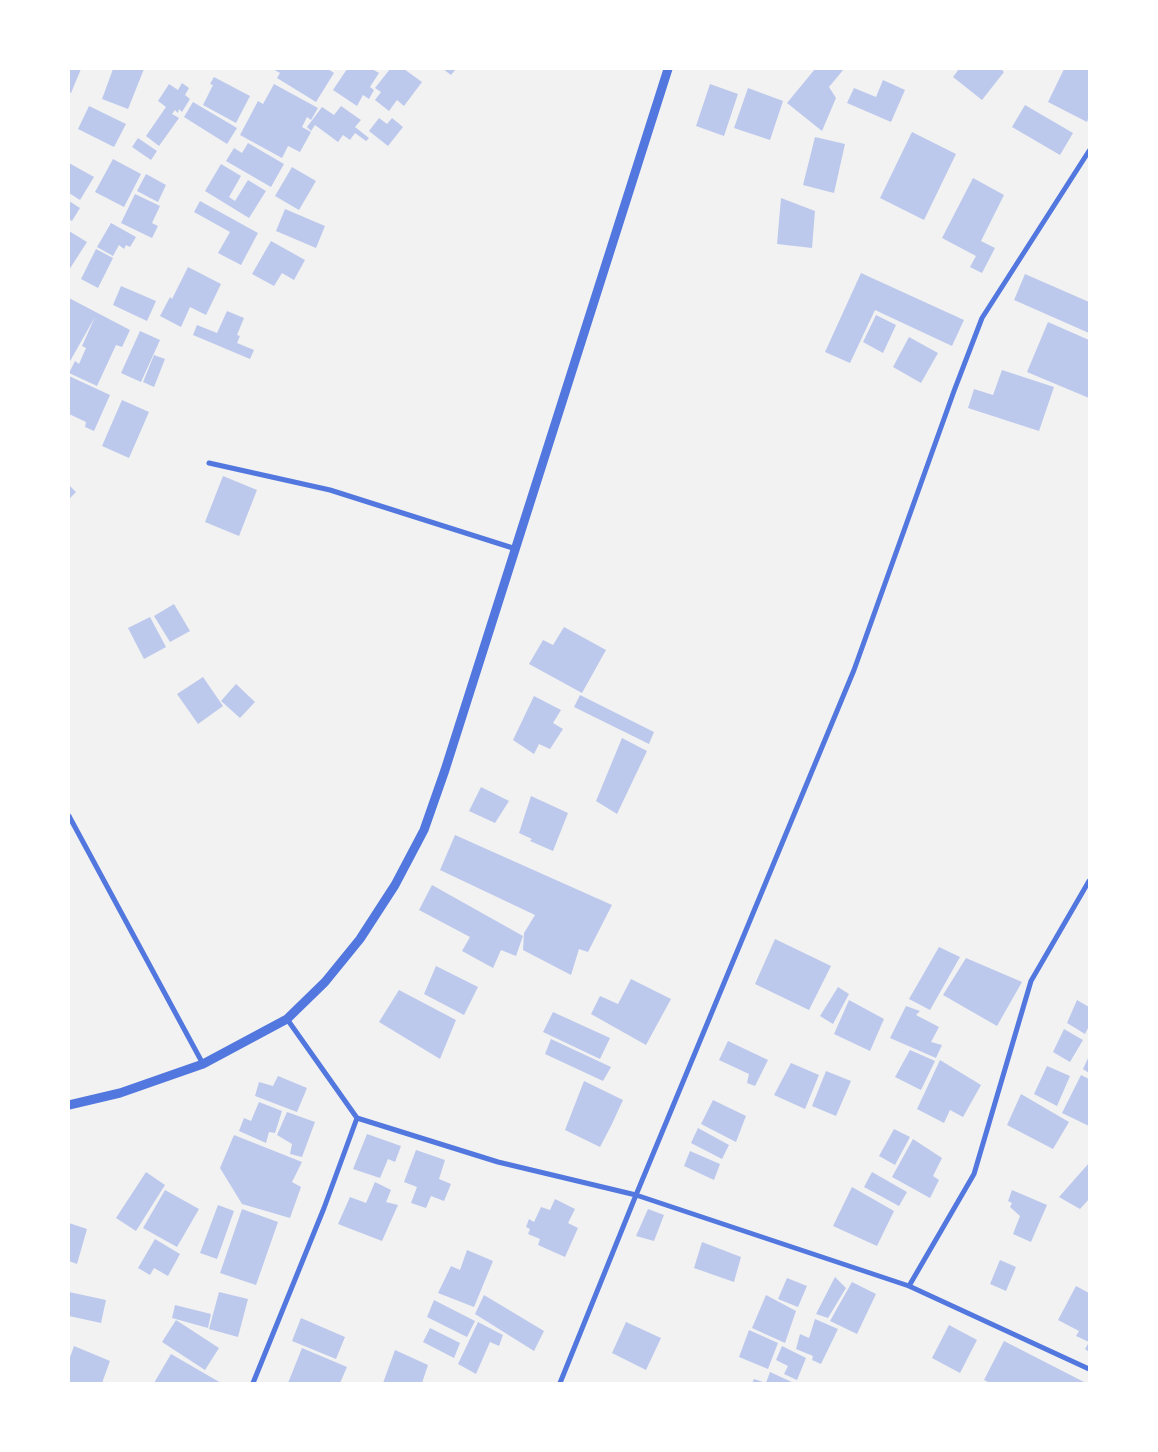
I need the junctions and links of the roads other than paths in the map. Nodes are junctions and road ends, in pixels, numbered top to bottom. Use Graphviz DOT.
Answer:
graph roads {
  1 [pos="668,69"];
  2 [pos="1089,151"];
  3 [pos="209,463"];
  4 [pos="516,549"];
  5 [pos="69,816"];
  6 [pos="1089,881"];
  7 [pos="287,1019"];
  8 [pos="203,1064"];
  9 [pos="69,1105"];
  10 [pos="358,1118"];
  11 [pos="636,1195"];
  12 [pos="909,1286"];
  13 [pos="1089,1369"];
  14 [pos="253,1383"];
  15 [pos="560,1383"];
  1 -- 4 [label="street"];
  2 -- 11 [label="street"];
  3 -- 4 [label="street"];
  4 -- 7 [label="street"];
  5 -- 8 [label="street"];
  6 -- 12 [label="street"];
  7 -- 8 [label="street"];
  7 -- 10 [label="street"];
  8 -- 9 [label="street"];
  10 -- 11 [label="street"];
  10 -- 14 [label="street"];
  11 -- 12 [label="street"];
  11 -- 15 [label="street"];
  12 -- 13 [label="street"];
}
